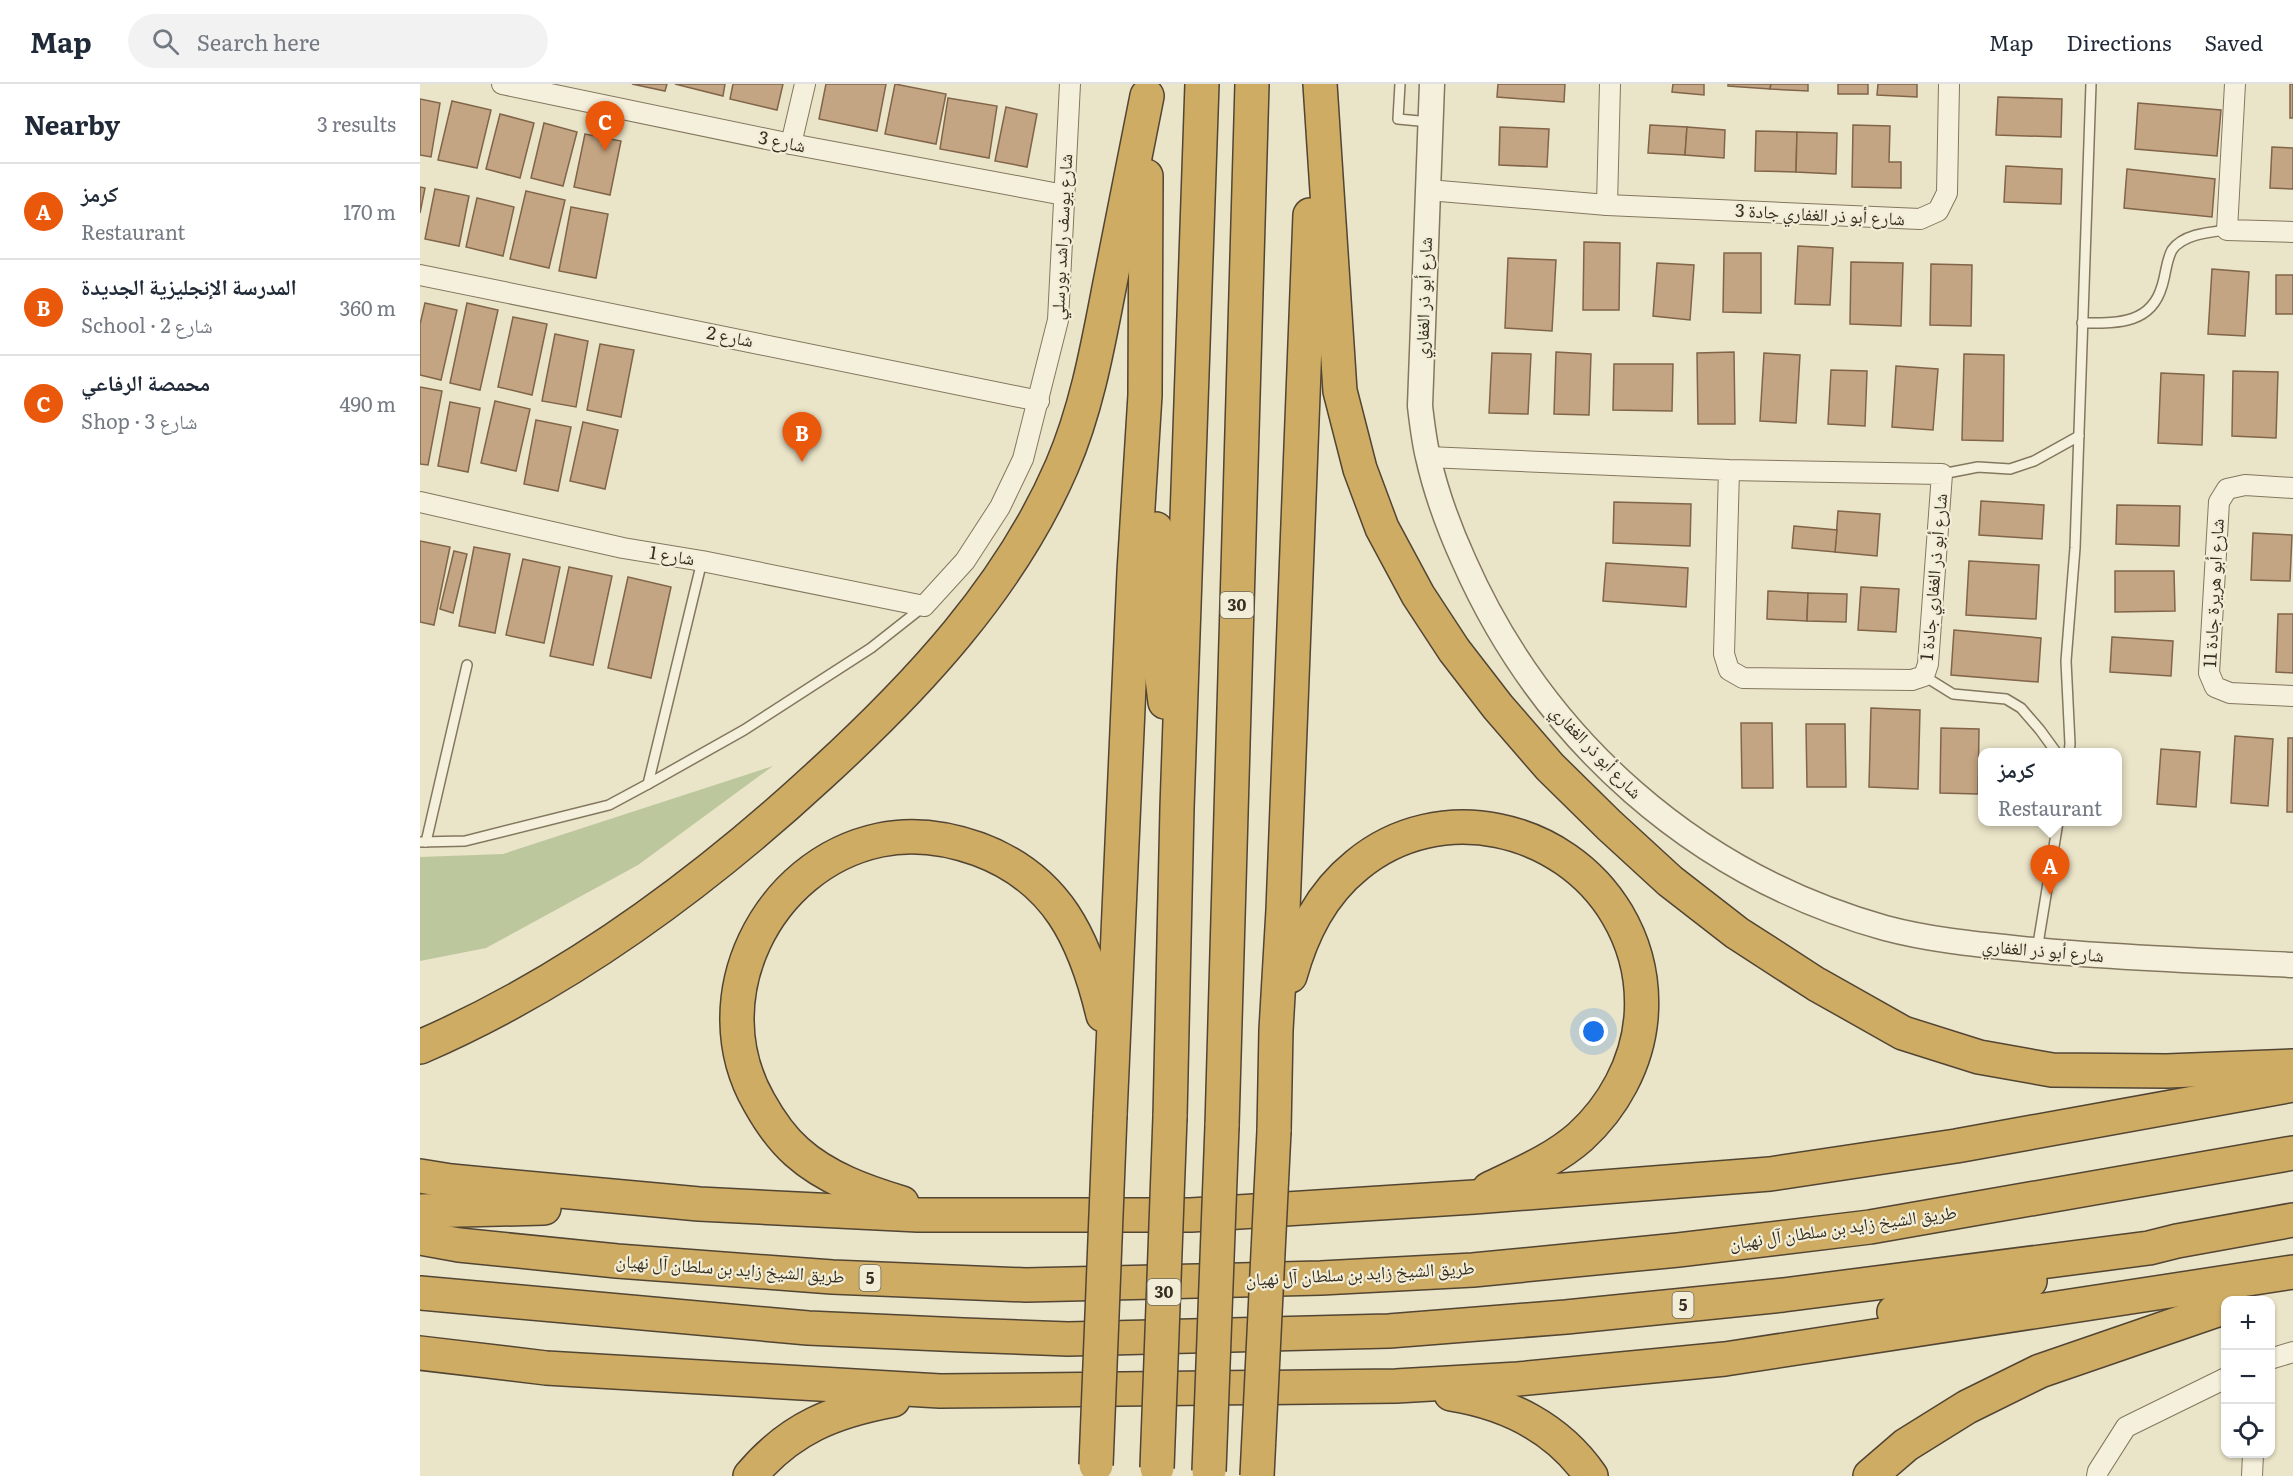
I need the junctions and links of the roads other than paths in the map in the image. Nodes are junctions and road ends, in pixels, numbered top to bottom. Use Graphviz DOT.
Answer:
graph roads {
  1 [pos="502,84"];
  2 [pos="805,84"];
  3 [pos="1070,84"];
  4 [pos="1202,84"];
  5 [pos="1251,84"];
  6 [pos="1315,84"];
  7 [pos="1320,84"];
  8 [pos="1400,84"];
  9 [pos="1432,84"];
  10 [pos="1610,84"];
  11 [pos="1948,84"];
  12 [pos="2091,84"];
  13 [pos="2235,84"];
  14 [pos="1147,90"];
  15 [pos="1431,122"];
  16 [pos="791,144"];
  17 [pos="1428,190"];
  18 [pos="1064,195"];
  19 [pos="1607,205"];
  20 [pos="2227,230"];
  21 [pos="2293,232"];
  22 [pos="420,275"];
  23 [pos="2082,323"];
  24 [pos="1145,395"];
  25 [pos="1039,400"];
  26 [pos="2079,436"];
  27 [pos="1428,457"];
  28 [pos="1729,470"];
  29 [pos="1942,474"];
  30 [pos="2293,488"];
  31 [pos="420,502"];
  32 [pos="702,561"];
  33 [pos="924,606"];
  34 [pos="467,665"];
  35 [pos="1924,676"];
  36 [pos="2293,696"];
  37 [pos="2053,748"];
  38 [pos="2070,748"];
  39 [pos="648,784"];
  40 [pos="1178,808"];
  41 [pos="2057,826"];
  42 [pos="423,842"];
  43 [pos="2037,950"];
  44 [pos="2293,965"];
  45 [pos="1276,1030"];
  46 [pos="420,1047"];
  47 [pos="1112,1053"];
  48 [pos="2293,1066"];
  49 [pos="2293,1085"];
  50 [pos="2293,1153"];
  51 [pos="420,1176"];
  52 [pos="1474,1197"];
  53 [pos="699,1204"];
  54 [pos="420,1211"];
  55 [pos="947,1215"];
  56 [pos="2293,1220"];
  57 [pos="420,1238"];
  58 [pos="2149,1248"];
  59 [pos="2293,1272"];
  60 [pos="2293,1284"];
  61 [pos="420,1293"];
  62 [pos="2256,1296"];
  63 [pos="2221,1309"];
  64 [pos="1791,1349"];
  65 [pos="2293,1352"];
  66 [pos="420,1353"];
  67 [pos="2275,1358"];
  68 [pos="2221,1380"];
  69 [pos="1396,1386"];
  70 [pos="940,1391"];
  71 [pos="2253,1458"];
  72 [pos="1096,1470"];
  73 [pos="1157,1472"];
  74 [pos="1209,1474"];
  75 [pos="750,1476"];
  76 [pos="1257,1476"];
  77 [pos="1591,1476"];
  78 [pos="1870,1476"];
  79 [pos="2097,1476"];
  80 [pos="2252,1476"];
  1 -- 16 [label="street, شارع 3"];
  2 -- 16 [label="street"];
  3 -- 18 [label="street, شارع يوسف راشد بورسلي"];
  4 -- 40 [label="highway, 30"];
  5 -- 74 [label="highway, 30, bridge"];
  6 -- 45 [label="highway"];
  7 -- 48 [label="highway"];
  8 -- 15 [label="lane"];
  9 -- 15 [label="street, شارع أبو ذر الغفاري"];
  10 -- 19 [label="street"];
  11 -- 19 [label="street, شارع أبو ذر الغفاري جادة 3"];
  12 -- 23 [label="lane"];
  13 -- 20 [label="street"];
  14 -- 24 [label="highway"];
  14 -- 46 [label="highway"];
  15 -- 17 [label="street, شارع أبو ذر الغفاري"];
  16 -- 18 [label="street, شارع 3"];
  17 -- 19 [label="street, شارع أبو ذر الغفاري جادة 3"];
  17 -- 27 [label="street, شارع أبو ذر الغفاري"];
  18 -- 25 [label="street, شارع يوسف راشد بورسلي"];
  20 -- 21 [label="street"];
  20 -- 23 [label="lane"];
  22 -- 25 [label="street, شارع 2"];
  23 -- 26 [label="lane"];
  24 -- 40 [label="highway"];
  24 -- 47 [label="highway"];
  25 -- 33 [label="street, شارع يوسف راشد بورسلي"];
  26 -- 29 [label="lane"];
  26 -- 38 [label="lane"];
  27 -- 28 [label="street, شارع أبو ذر الغفاري جادة 1"];
  27 -- 43 [label="street, شارع أبو ذر الغفاري"];
  28 -- 29 [label="street, شارع أبو ذر الغفاري جادة 1"];
  28 -- 35 [label="street, شارع أبو ذر الغفاري جادة 1"];
  29 -- 35 [label="street, شارع أبو ذر الغفاري جادة 1"];
  30 -- 36 [label="street, شارع أبو هريرة جادة 11"];
  31 -- 32 [label="street, شارع 1"];
  32 -- 33 [label="street, شارع 1"];
  32 -- 39 [label="lane"];
  33 -- 39 [label="lane"];
  34 -- 42 [label="lane"];
  35 -- 37 [label="lane"];
  39 -- 42 [label="lane"];
  40 -- 73 [label="highway, 30, bridge"];
  41 -- 43 [label="lane"];
  43 -- 44 [label="street, شارع أبو ذر الغفاري"];
  45 -- 52 [label="highway"];
  45 -- 76 [label="highway, bridge"];
  47 -- 55 [label="highway"];
  47 -- 72 [label="highway, bridge"];
  49 -- 52 [label="highway"];
  50 -- 57 [label="highway, طريق الشيخ زايد بن سلطان آل نهيان / 5"];
  51 -- 53 [label="highway"];
  52 -- 55 [label="highway"];
  53 -- 54 [label="highway"];
  53 -- 55 [label="highway"];
  56 -- 58 [label="highway, 5"];
  58 -- 61 [label="highway, 5"];
  58 -- 64 [label="highway"];
  59 -- 64 [label="highway"];
  60 -- 62 [label="highway"];
  63 -- 78 [label="highway"];
  64 -- 69 [label="highway"];
  65 -- 67 [label="street"];
  66 -- 70 [label="highway"];
  68 -- 79 [label="street"];
  69 -- 70 [label="highway"];
  69 -- 77 [label="highway"];
  70 -- 75 [label="highway"];
  71 -- 80 [label="street"];
}
